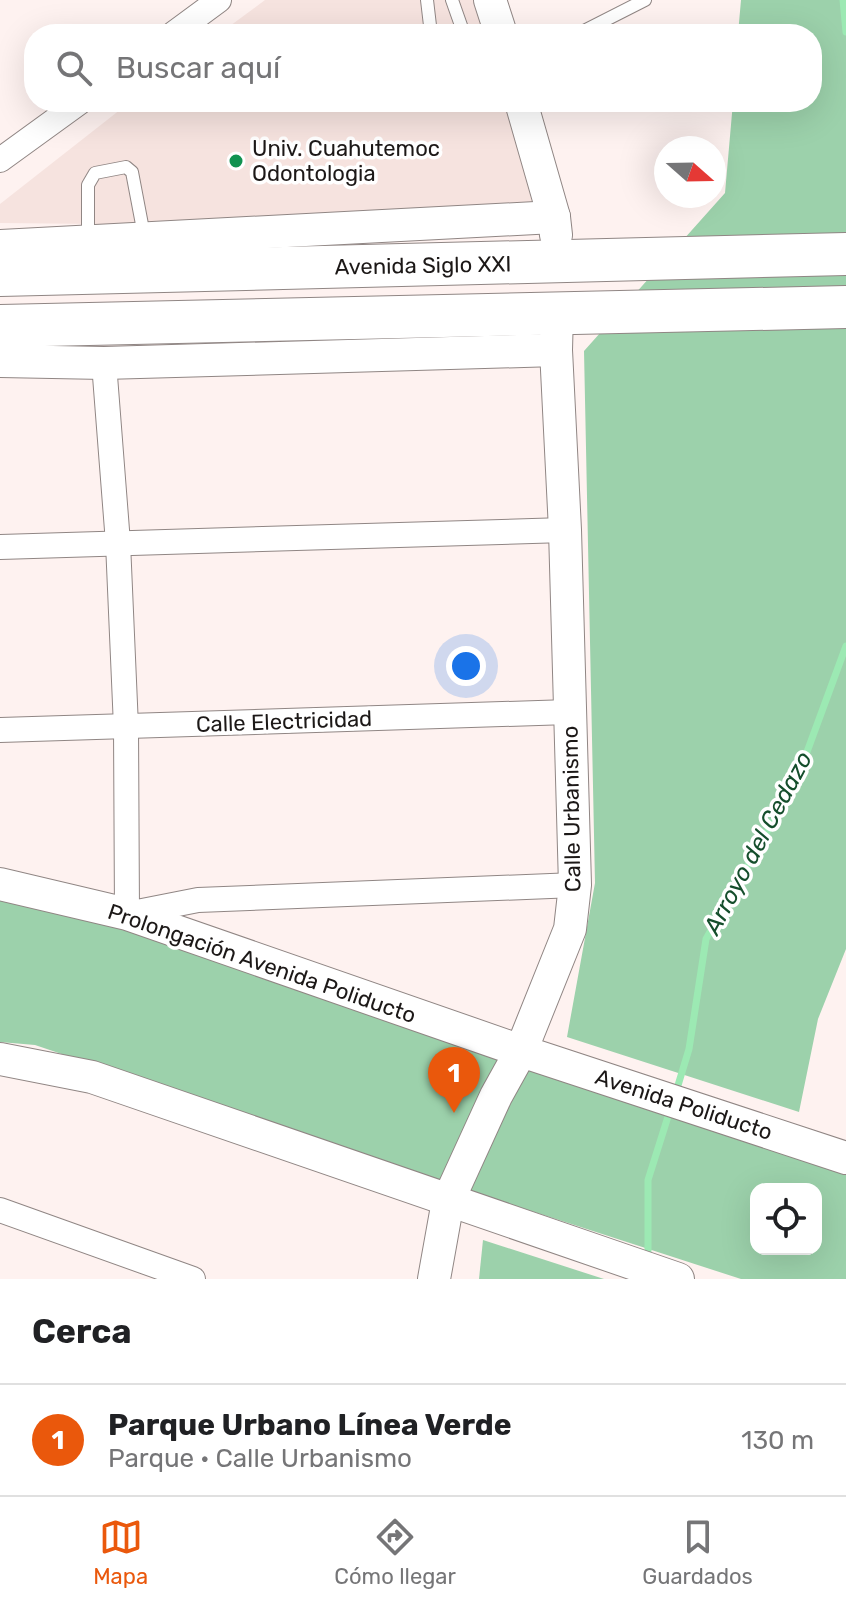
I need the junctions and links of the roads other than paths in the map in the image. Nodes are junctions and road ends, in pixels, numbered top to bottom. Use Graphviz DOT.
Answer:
graph roads {
  1 [pos="219,0"];
  2 [pos="427,0"];
  3 [pos="452,0"];
  4 [pos="490,0"];
  5 [pos="645,0"];
  6 [pos="187,24"];
  7 [pos="430,24"];
  8 [pos="460,24"];
  9 [pos="498,24"];
  10 [pos="598,24"];
  11 [pos="66,112"];
  12 [pos="524,112"];
  13 [pos="0,160"];
  14 [pos="554,217"];
  15 [pos="144,239"];
  16 [pos="88,242"];
  17 [pos="0,246"];
  18 [pos="846,254"];
  19 [pos="558,262"];
  20 [pos="0,275"];
  21 [pos="846,307"];
  22 [pos="49,325"];
  23 [pos="0,326"];
  24 [pos="556,331"];
  25 [pos="0,347"];
  26 [pos="0,361"];
  27 [pos="104,363"];
  28 [pos="565,530"];
  29 [pos="118,543"];
  30 [pos="0,547"];
  31 [pos="569,712"];
  32 [pos="126,727"];
  33 [pos="0,730"];
  34 [pos="0,884"];
  35 [pos="575,885"];
  36 [pos="127,914"];
  37 [pos="521,1051"];
  38 [pos="0,1059"];
  39 [pos="846,1158"];
  40 [pos="448,1201"];
  41 [pos="0,1210"];
  42 [pos="137,1268"];
  43 [pos="193,1279"];
  44 [pos="434,1279"];
  45 [pos="678,1279"];
  1 -- 6 [label="street"];
  2 -- 7 [label="lane"];
  3 -- 8 [label="lane"];
  4 -- 9 [label="street"];
  5 -- 10 [label="lane"];
  11 -- 13 [label="street"];
  12 -- 14 [label="street"];
  14 -- 15 [label="street, Avenida Siglo XXI"];
  14 -- 19 [label="street"];
  15 -- 16 [label="street, Avenida Siglo XXI"];
  15 -- 16 [label="lane"];
  16 -- 17 [label="street, Avenida Siglo XXI"];
  18 -- 19 [label="highway, Avenida Siglo XXI"];
  19 -- 20 [label="highway, Avenida Siglo XXI"];
  21 -- 24 [label="highway"];
  22 -- 23 [label="highway"];
  22 -- 24 [label="highway"];
  22 -- 25 [label="highway"];
  24 -- 27 [label="street"];
  24 -- 28 [label="street, Calle Urbanismo"];
  26 -- 27 [label="street"];
  27 -- 29 [label="street"];
  28 -- 29 [label="street"];
  28 -- 31 [label="street, Calle Urbanismo"];
  29 -- 30 [label="street"];
  29 -- 32 [label="street"];
  31 -- 32 [label="street, Calle Electricidad"];
  31 -- 35 [label="street, Calle Urbanismo"];
  32 -- 33 [label="street, Calle Electricidad"];
  32 -- 36 [label="street"];
  34 -- 36 [label="street, Prolongación Avenida Poliducto"];
  35 -- 36 [label="street"];
  35 -- 37 [label="street, Calle Urbanismo"];
  36 -- 37 [label="street, Prolongación Avenida Poliducto"];
  37 -- 39 [label="street, Avenida Poliducto"];
  37 -- 40 [label="street, Calle Urbanismo"];
  38 -- 40 [label="street"];
  40 -- 44 [label="street, Calle Urbanismo"];
  40 -- 45 [label="street"];
  41 -- 42 [label="street"];
  42 -- 43 [label="street"];
}
